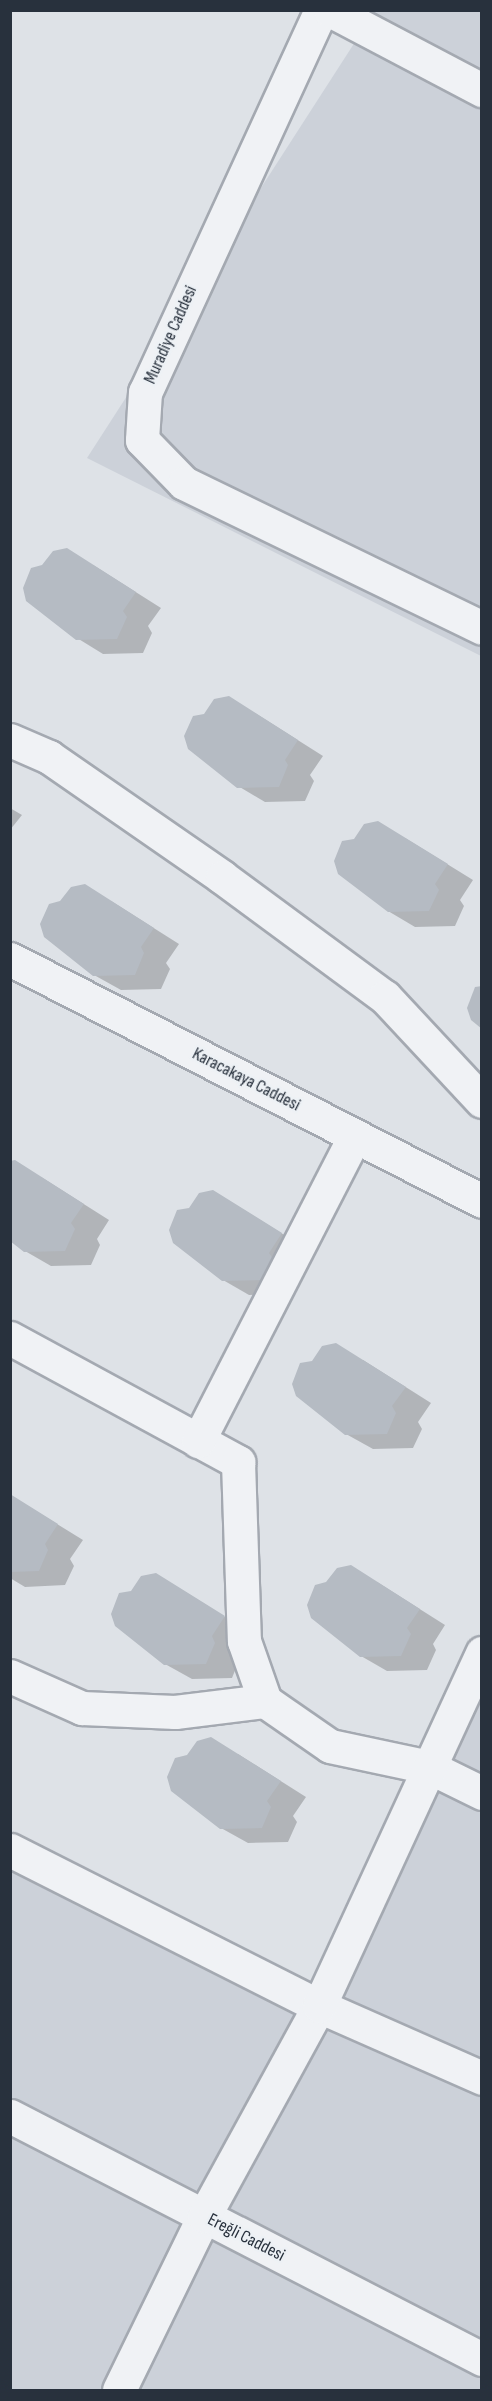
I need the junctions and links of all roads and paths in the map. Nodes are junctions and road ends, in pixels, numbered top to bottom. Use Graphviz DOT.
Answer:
graph roads {
  1 [pos="321,10"];
  2 [pos="330,10"];
  3 [pos="482,90"];
  4 [pos="482,628"];
  5 [pos="10,740"];
  6 [pos="10,959"];
  7 [pos="482,1101"];
  8 [pos="355,1136"];
  9 [pos="479,1192"];
  10 [pos="10,1338"];
  11 [pos="198,1441"];
  12 [pos="482,1653"];
  13 [pos="10,1676"];
  14 [pos="265,1701"];
  15 [pos="429,1767"];
  16 [pos="482,1793"];
  17 [pos="10,1850"];
  18 [pos="319,2006"];
  19 [pos="482,2078"];
  20 [pos="10,2116"];
  21 [pos="204,2216"];
  22 [pos="482,2360"];
  23 [pos="119,2391"];
  1 -- 4 [label="street, Muradiye Caddesi"];
  2 -- 3 [label="street"];
  5 -- 7 [label="street"];
  6 -- 8 [label="street, Karacakaya Caddesi"];
  8 -- 9 [label="street, Karacakaya Caddesi"];
  8 -- 11 [label="street"];
  10 -- 11 [label="street"];
  11 -- 14 [label="street"];
  12 -- 15 [label="street"];
  13 -- 14 [label="street"];
  14 -- 15 [label="street"];
  15 -- 16 [label="street"];
  15 -- 18 [label="street"];
  17 -- 18 [label="street"];
  18 -- 19 [label="street"];
  18 -- 21 [label="street"];
  20 -- 21 [label="street, Ereğli Caddesi"];
  21 -- 22 [label="street, Ereğli Caddesi"];
  21 -- 23 [label="street"];
}
